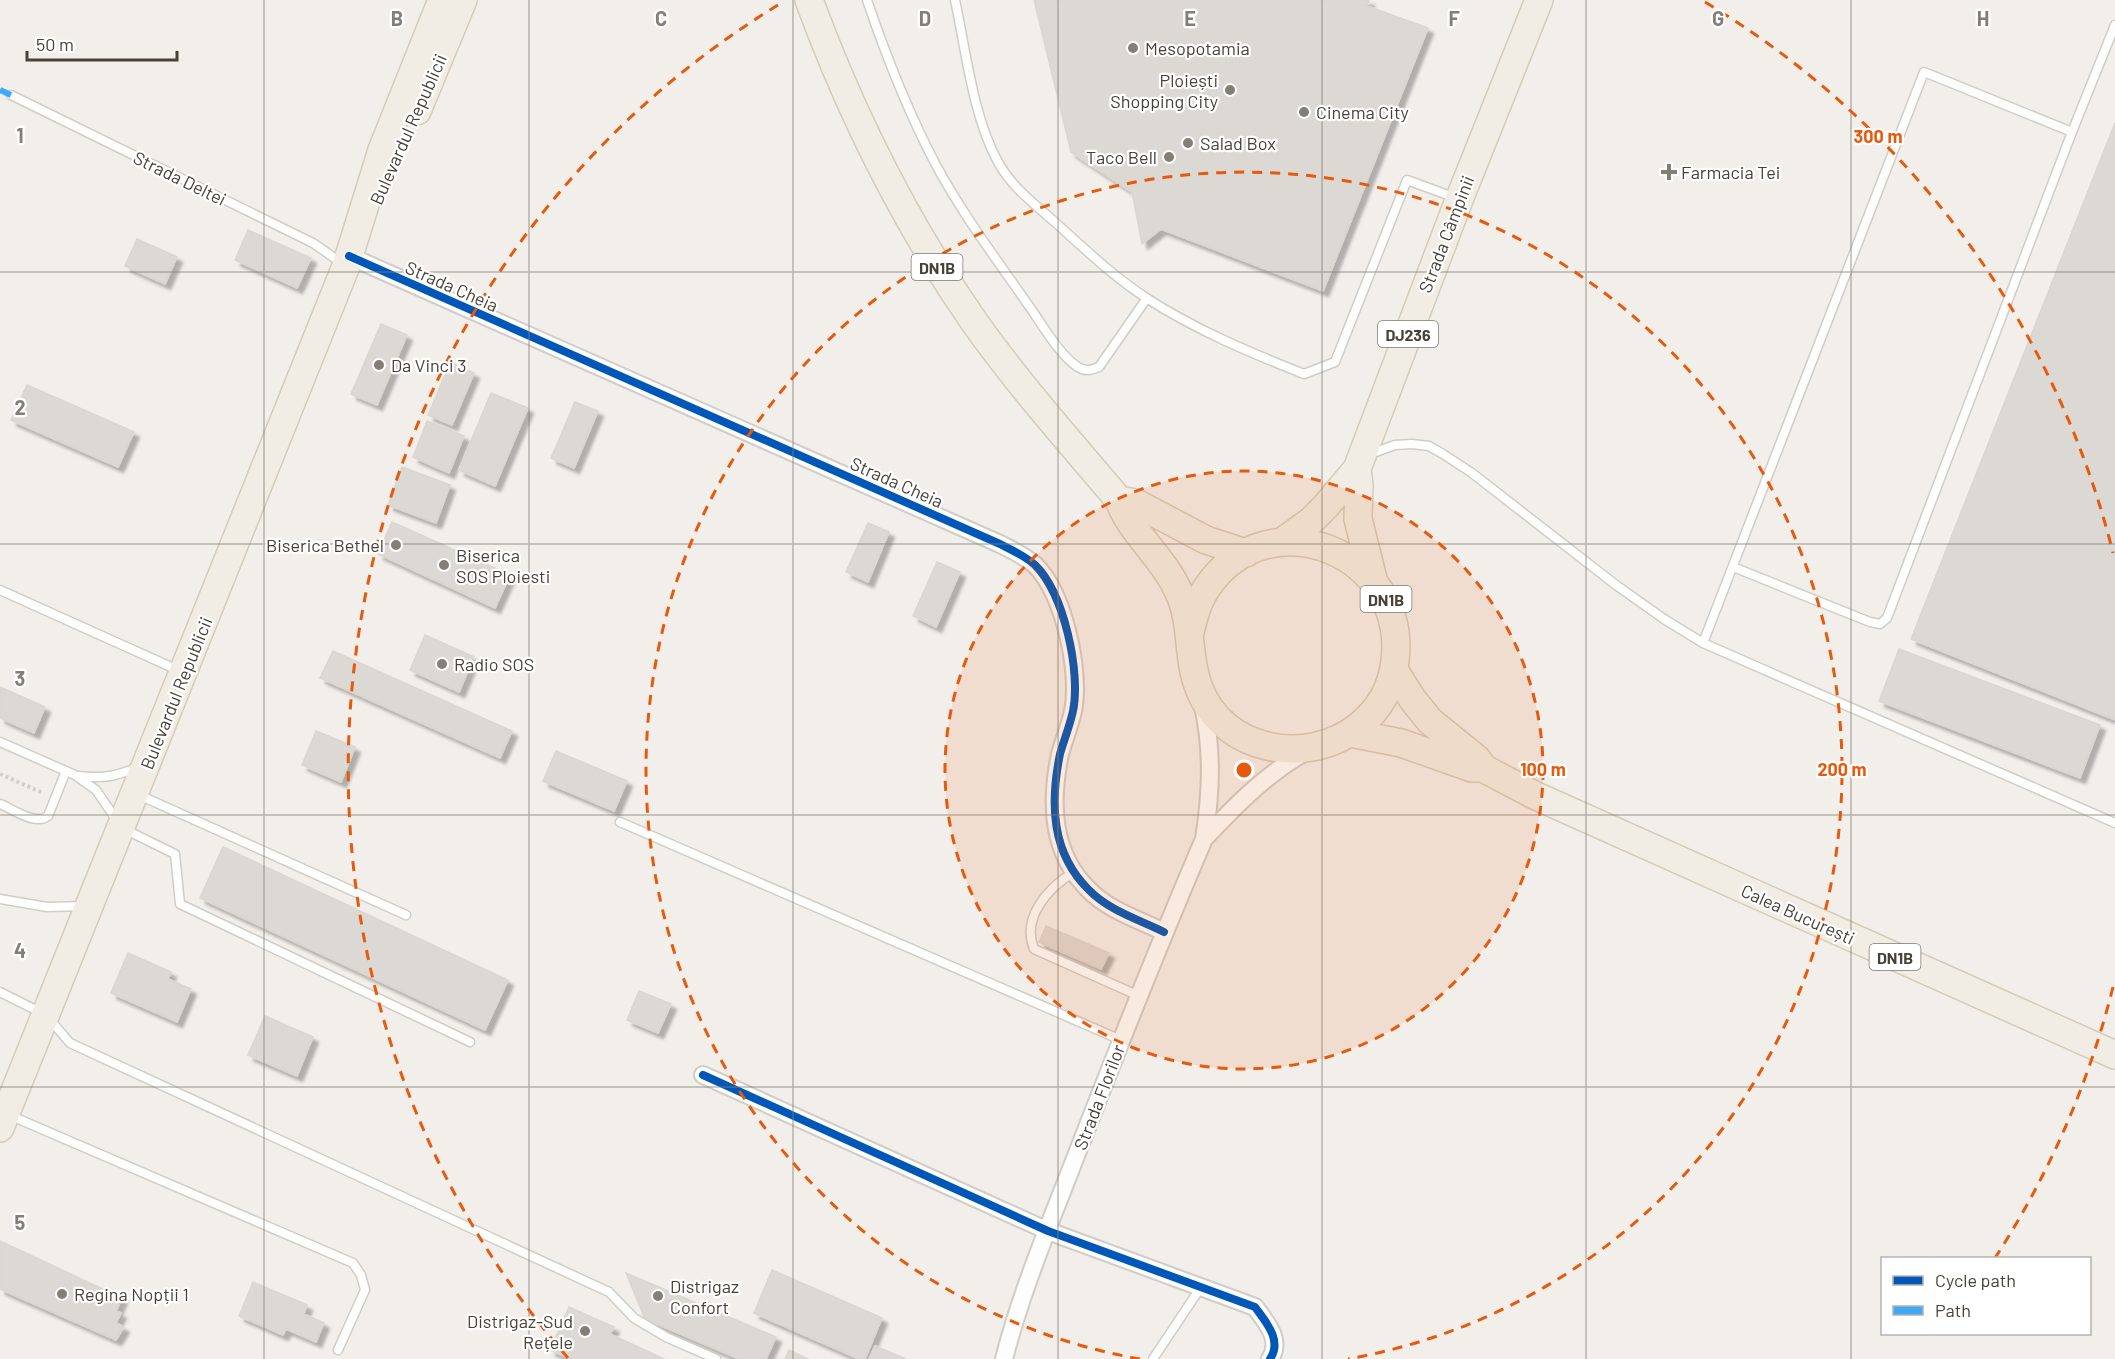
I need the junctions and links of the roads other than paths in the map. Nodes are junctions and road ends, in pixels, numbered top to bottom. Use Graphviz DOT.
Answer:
graph roads {
  1 [pos="441,0"];
  2 [pos="463,0"];
  3 [pos="809,0"];
  4 [pos="867,0"];
  5 [pos="955,0"];
  6 [pos="1539,5"];
  7 [pos="2115,25"];
  8 [pos="11,95"];
  9 [pos="2072,132"];
  10 [pos="1459,200"];
  11 [pos="347,261"];
  12 [pos="1147,298"];
  13 [pos="1359,463"];
  14 [pos="1119,500"];
  15 [pos="1282,542"];
  16 [pos="1246,553"];
  17 [pos="1733,567"];
  18 [pos="1373,579"];
  19 [pos="0,590"];
  20 [pos="1190,633"];
  21 [pos="1703,643"];
  22 [pos="1394,670"];
  23 [pos="184,673"];
  24 [pos="1199,689"];
  25 [pos="1350,733"];
  26 [pos="0,742"];
  27 [pos="1309,749"];
  28 [pos="148,763"];
  29 [pos="1483,768"];
  30 [pos="66,771"];
  31 [pos="75,776"];
  32 [pos="135,794"];
  33 [pos="0,804"];
  34 [pos="620,822"];
  35 [pos="2115,823"];
  36 [pos="122,828"];
  37 [pos="1204,839"];
  38 [pos="1074,872"];
  39 [pos="0,899"];
  40 [pos="90,906"];
  41 [pos="406,915"];
  42 [pos="1164,932"];
  43 [pos="0,992"];
  44 [pos="1139,996"];
  45 [pos="46,1015"];
  46 [pos="1121,1040"];
  47 [pos="470,1042"];
  48 [pos="2115,1055"];
  49 [pos="703,1075"];
  50 [pos="3,1121"];
  51 [pos="1048,1231"];
  52 [pos="1201,1287"];
  53 [pos="338,1350"];
  54 [pos="716,1359"];
  55 [pos="1004,1359"];
  56 [pos="1153,1359"];
  57 [pos="1270,1359"];
  1 -- 11 [label="main road, Bulevardul Republicii"];
  2 -- 11 [label="main road, Bulevardul Republicii"];
  3 -- 14 [label="main road, DN1B"];
  4 -- 12 [label="lane"];
  5 -- 12 [label="lane"];
  6 -- 10 [label="main road, Strada Câmpinii / DJ236"];
  7 -- 9 [label="lane"];
  8 -- 11 [label="lane, Strada Deltei"];
  9 -- 17 [label="lane"];
  9 -- 17 [label="lane"];
  10 -- 12 [label="lane"];
  10 -- 13 [label="main road, Strada Câmpinii / DJ236"];
  11 -- 23 [label="main road, Bulevardul Republicii"];
  11 -- 38 [label="street, Strada Cheia"];
  13 -- 15 [label="main road, DJ236"];
  13 -- 18 [label="main road, DJ236"];
  13 -- 21 [label="lane"];
  14 -- 16 [label="main road"];
  14 -- 20 [label="main road, DN1B"];
  15 -- 16 [label="main road, DN1B"];
  15 -- 18 [label="main road, DN1B"];
  16 -- 20 [label="main road, DN1B"];
  17 -- 21 [label="lane"];
  18 -- 22 [label="main road, DN1B"];
  19 -- 23 [label="lane"];
  20 -- 24 [label="main road, DN1B"];
  21 -- 35 [label="lane"];
  22 -- 25 [label="main road, DN1B"];
  22 -- 29 [label="main road, DN1B"];
  23 -- 28 [label="main road, Bulevardul Republicii"];
  24 -- 27 [label="main road, DN1B"];
  24 -- 37 [label="street"];
  25 -- 27 [label="main road, DN1B"];
  25 -- 29 [label="main road, DN1B"];
  26 -- 30 [label="lane"];
  27 -- 37 [label="street"];
  28 -- 31 [label="lane"];
  28 -- 32 [label="main road, Bulevardul Republicii"];
  29 -- 48 [label="main road, Calea București / DN1B"];
  30 -- 31 [label="lane"];
  30 -- 33 [label="lane"];
  31 -- 36 [label="lane"];
  32 -- 36 [label="main road, Bulevardul Republicii"];
  32 -- 41 [label="lane"];
  34 -- 46 [label="lane"];
  36 -- 40 [label="main road, Bulevardul Republicii"];
  36 -- 47 [label="lane"];
  37 -- 42 [label="street, Strada Florilor"];
  38 -- 42 [label="street, Strada Cheia"];
  38 -- 44 [label="lane"];
  39 -- 40 [label="lane"];
  40 -- 45 [label="main road, Bulevardul Republicii"];
  42 -- 44 [label="street, Strada Florilor"];
  43 -- 45 [label="lane"];
  44 -- 46 [label="street, Strada Florilor"];
  45 -- 50 [label="main road, Bulevardul Republicii"];
  45 -- 54 [label="lane"];
  46 -- 51 [label="street, Strada Florilor"];
  49 -- 51 [label="street"];
  50 -- 53 [label="lane"];
  51 -- 52 [label="street"];
  51 -- 55 [label="street, Strada Florilor"];
  52 -- 56 [label="lane"];
  52 -- 57 [label="street"];
}
